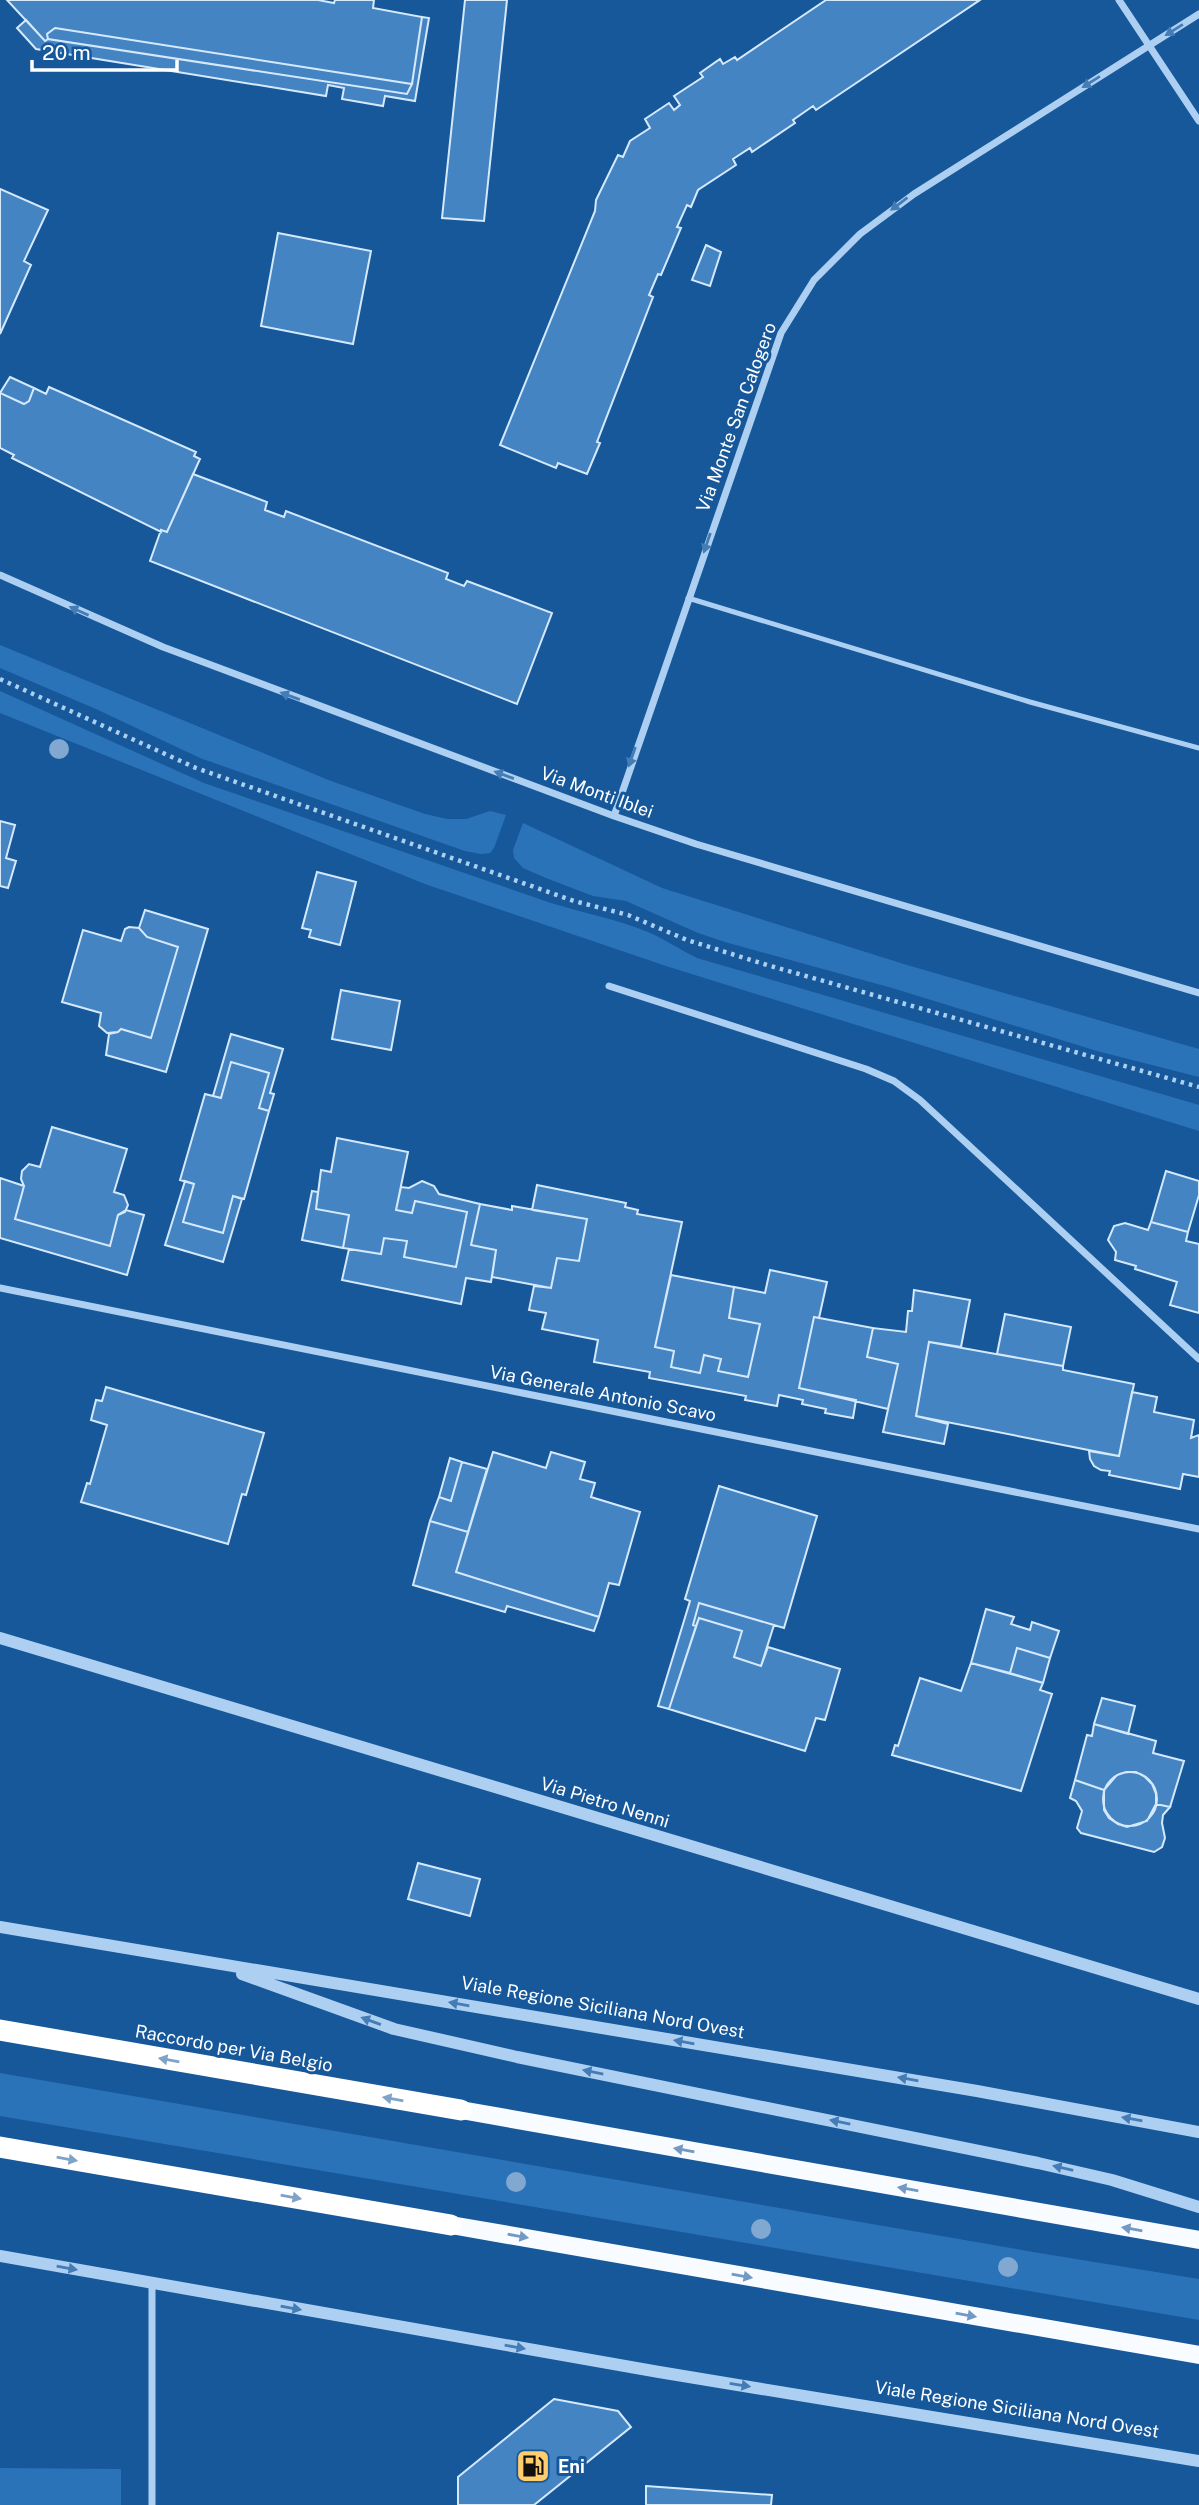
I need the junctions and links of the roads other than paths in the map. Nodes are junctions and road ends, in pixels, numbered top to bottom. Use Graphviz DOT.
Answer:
graph roads {
  1 [pos="1119,0"];
  2 [pos="1199,14"];
  3 [pos="1149,46"];
  4 [pos="1199,121"];
  5 [pos="0,575"];
  6 [pos="688,598"];
  7 [pos="1199,748"];
  8 [pos="614,816"];
  9 [pos="609,986"];
  10 [pos="1199,993"];
  11 [pos="0,1288"];
  12 [pos="1199,1359"];
  13 [pos="1199,1529"];
  14 [pos="0,1638"];
  15 [pos="0,1927"];
  16 [pos="213,1963"];
  17 [pos="1199,1999"];
  18 [pos="0,2030"];
  19 [pos="461,2110"];
  20 [pos="1199,2132"];
  21 [pos="0,2147"];
  22 [pos="1199,2207"];
  23 [pos="450,2225"];
  24 [pos="1199,2240"];
  25 [pos="0,2256"];
  26 [pos="152,2284"];
  27 [pos="1199,2355"];
  28 [pos="1199,2460"];
  29 [pos="152,2505"];
  1 -- 3 [label="street"];
  2 -- 3 [label="street, Via Monte San Calogero, one-way"];
  3 -- 4 [label="street"];
  3 -- 6 [label="street, Via Monte San Calogero, one-way"];
  8 -- 5 [label="street, Via Monti Iblei, one-way"];
  6 -- 7 [label="lane"];
  6 -- 8 [label="street, Via Monte San Calogero, one-way"];
  8 -- 10 [label="street, Via Monti Iblei"];
  9 -- 12 [label="street"];
  11 -- 13 [label="street, Via Generale Antonio Scavo"];
  14 -- 17 [label="street, Via Pietro Nenni"];
  15 -- 16 [label="street, Viale Regione Siciliana Nord Ovest"];
  20 -- 16 [label="street, Viale Regione Siciliana Nord Ovest, one-way"];
  22 -- 16 [label="street, one-way"];
  19 -- 18 [label="highway, Raccordo per Via Belgio, one-way"];
  24 -- 19 [label="main road, one-way"];
  21 -- 23 [label="highway, one-way"];
  23 -- 27 [label="main road, one-way"];
  25 -- 26 [label="street, Viale Regione Siciliana Nord Ovest, one-way"];
  26 -- 28 [label="street, Viale Regione Siciliana Nord Ovest, one-way"];
  26 -- 29 [label="street"];
}
